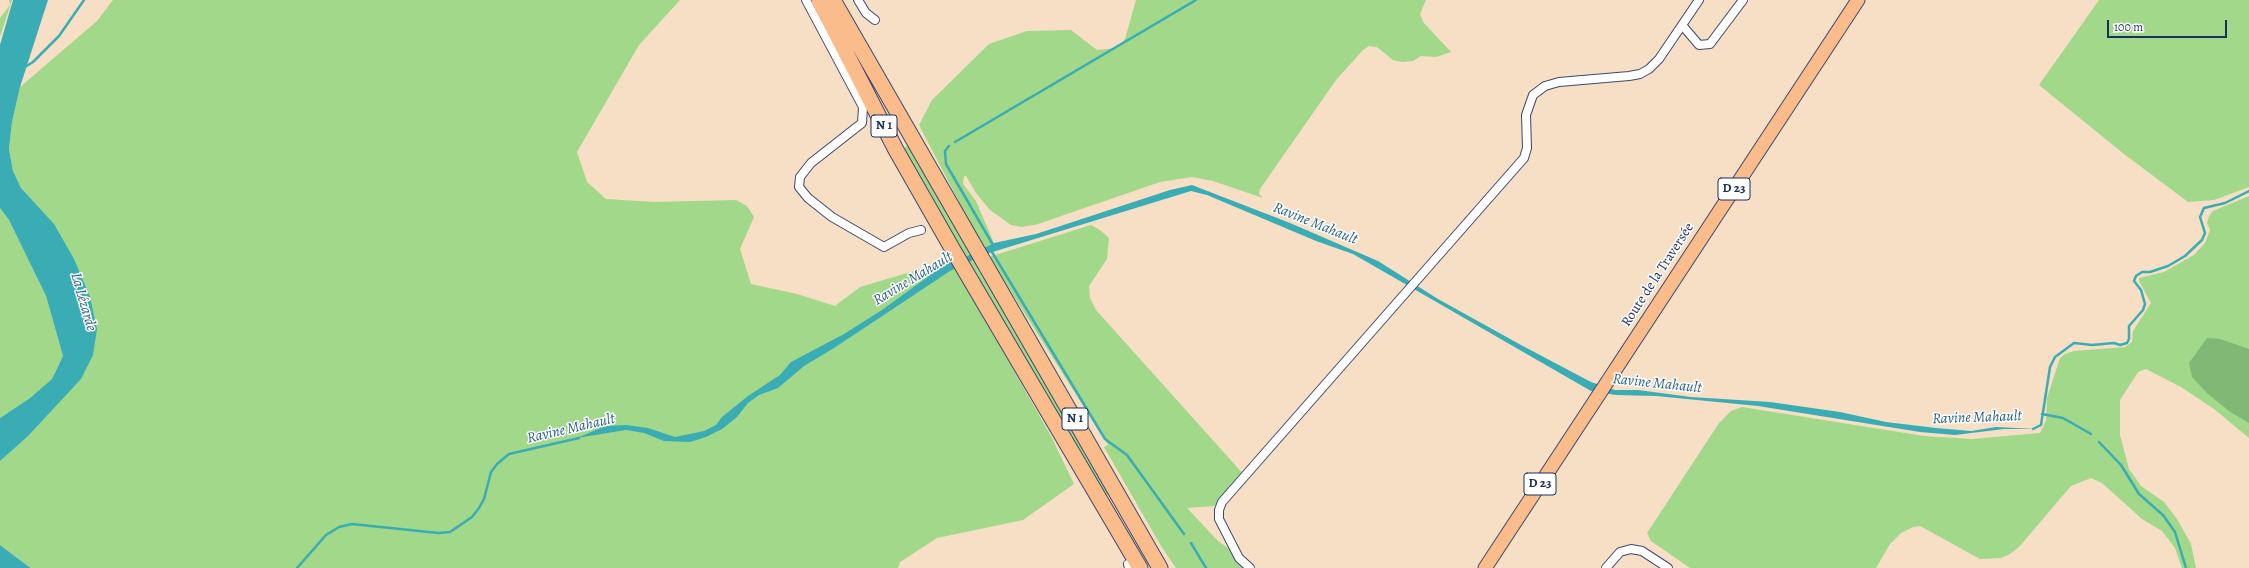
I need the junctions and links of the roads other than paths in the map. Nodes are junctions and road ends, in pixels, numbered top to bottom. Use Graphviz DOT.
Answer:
graph roads {
  1 [pos="806,0"];
  2 [pos="819,0"];
  3 [pos="833,0"];
  4 [pos="858,0"];
  5 [pos="1699,0"];
  6 [pos="1743,0"];
  7 [pos="1858,0"];
  8 [pos="874,20"];
  9 [pos="1682,25"];
  10 [pos="921,230"];
  11 [pos="1119,496"];
  12 [pos="1132,567"];
  13 [pos="1160,568"];
  14 [pos="1172,568"];
  15 [pos="1250,568"];
  16 [pos="1485,568"];
  17 [pos="1606,568"];
  18 [pos="1668,568"];
  1 -- 10 [label="street"];
  2 -- 12 [label="highway, N 1"];
  3 -- 11 [label="highway, N 1"];
  4 -- 8 [label="street"];
  5 -- 9 [label="street"];
  6 -- 9 [label="street"];
  7 -- 16 [label="main road, Route de la Traversée / D 23"];
  9 -- 15 [label="street"];
  11 -- 13 [label="highway, N 1"];
  11 -- 14 [label="highway"];
  17 -- 18 [label="street"];
}
